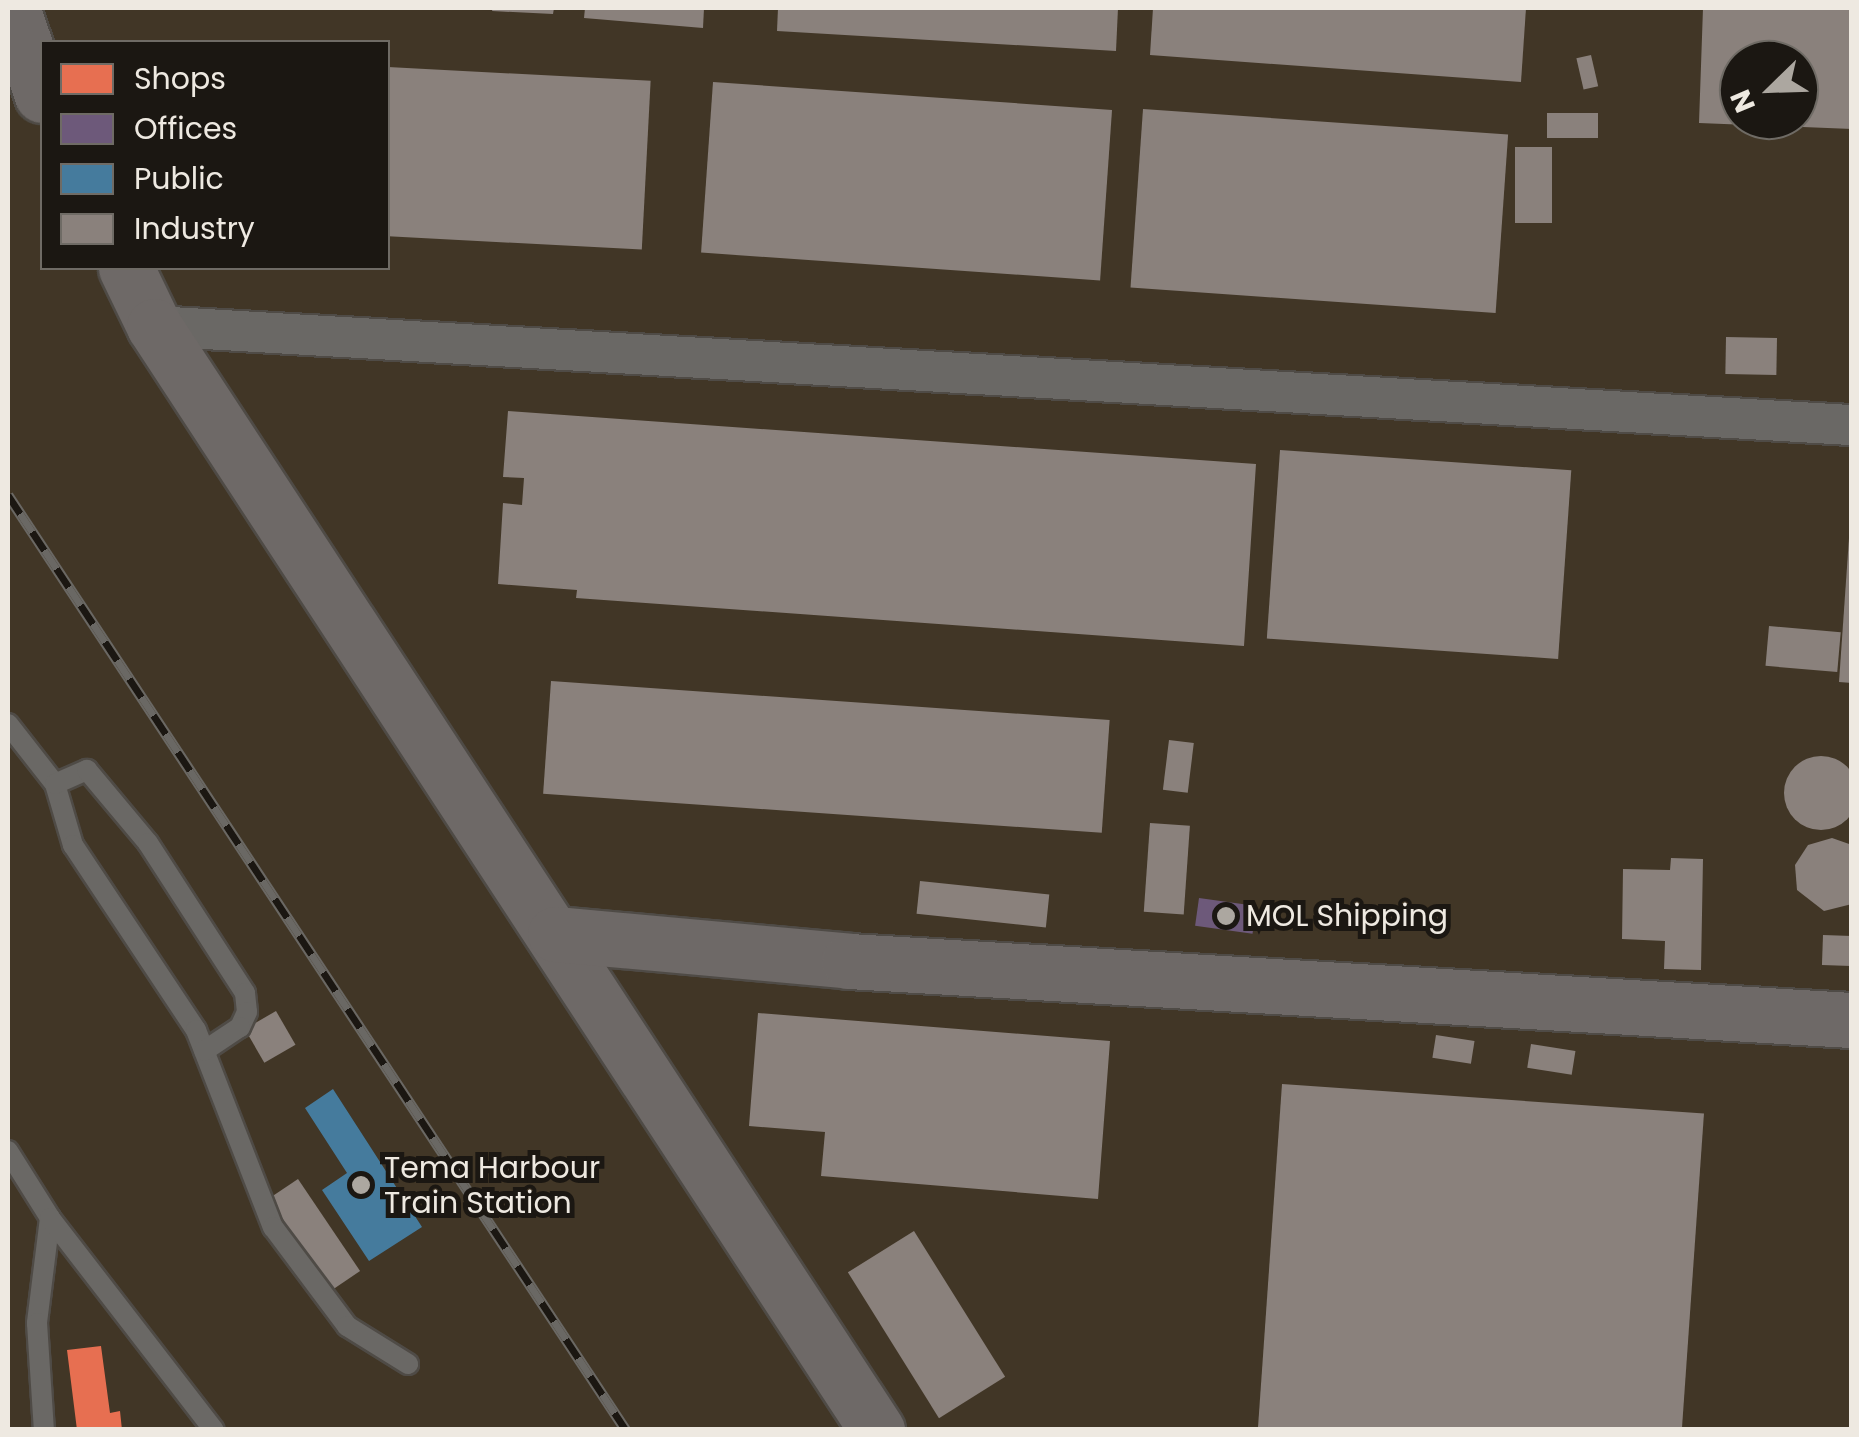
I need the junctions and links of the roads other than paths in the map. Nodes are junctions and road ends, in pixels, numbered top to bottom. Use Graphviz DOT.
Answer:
graph roads {
  1 [pos="12,8"];
  2 [pos="40,89"];
  3 [pos="127,270"];
  4 [pos="154,326"];
  5 [pos="1852,425"];
  6 [pos="8,724"];
  7 [pos="54,784"];
  8 [pos="555,934"];
  9 [pos="1852,1020"];
  10 [pos="204,1051"];
  11 [pos="8,1151"];
  12 [pos="50,1218"];
  13 [pos="408,1364"];
  14 [pos="44,1430"];
  15 [pos="214,1430"];
  16 [pos="878,1430"];
  1 -- 2 [label="main road"];
  3 -- 4 [label="main road"];
  4 -- 5 [label="street"];
  4 -- 8 [label="main road"];
  6 -- 7 [label="lane"];
  7 -- 10 [label="lane"];
  7 -- 10 [label="lane"];
  8 -- 9 [label="main road"];
  8 -- 16 [label="main road"];
  10 -- 13 [label="lane"];
  11 -- 12 [label="lane"];
  12 -- 14 [label="lane"];
  12 -- 15 [label="lane"];
}
